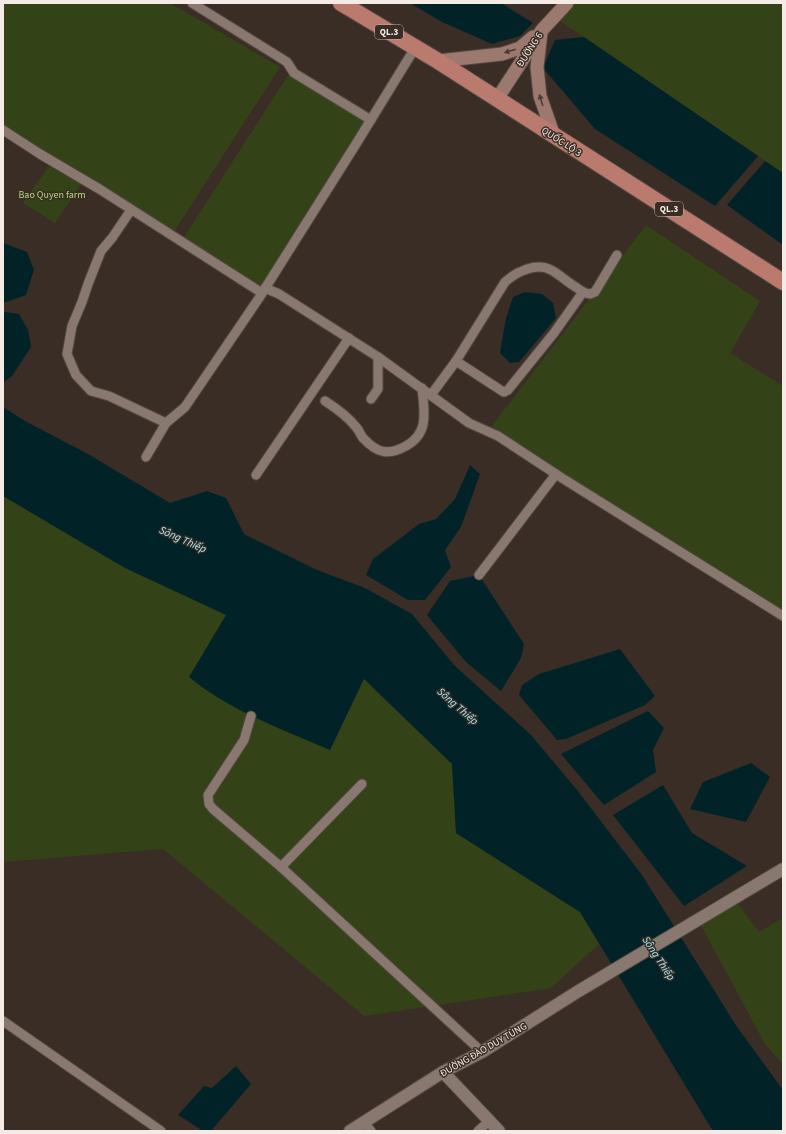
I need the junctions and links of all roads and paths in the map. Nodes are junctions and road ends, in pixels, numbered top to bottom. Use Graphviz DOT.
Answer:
graph roads {
  1 [pos="192,3"];
  2 [pos="340,3"];
  3 [pos="567,3"];
  4 [pos="542,30"];
  5 [pos="415,48"];
  6 [pos="438,61"];
  7 [pos="497,99"];
  8 [pos="371,120"];
  9 [pos="3,130"];
  10 [pos="554,136"];
  11 [pos="131,210"];
  12 [pos="617,255"];
  13 [pos="783,282"];
  14 [pos="264,290"];
  15 [pos="584,292"];
  16 [pos="349,338"];
  17 [pos="378,357"];
  18 [pos="456,361"];
  19 [pos="422,388"];
  20 [pos="431,395"];
  21 [pos="371,399"];
  22 [pos="325,401"];
  23 [pos="166,423"];
  24 [pos="146,457"];
  25 [pos="556,474"];
  26 [pos="256,475"];
  27 [pos="479,575"];
  28 [pos="783,616"];
  29 [pos="251,716"];
  30 [pos="362,784"];
  31 [pos="281,867"];
  32 [pos="783,869"];
  33 [pos="3,1021"];
  34 [pos="482,1052"];
  35 [pos="442,1072"];
  36 [pos="490,1121"];
  37 [pos="367,1127"];
  38 [pos="161,1131"];
  39 [pos="350,1131"];
  40 [pos="478,1131"];
  41 [pos="499,1131"];
  1 -- 8 [label="street"];
  2 -- 5 [label="highway, QUỐC LỘ 3 / QL.3"];
  3 -- 4 [label="main road, ĐƯỜNG 6"];
  4 -- 6 [label="main road, one-way"];
  4 -- 7 [label="main road, ĐƯỜNG 6"];
  10 -- 4 [label="main road, one-way"];
  5 -- 6 [label="highway, QUỐC LỘ 3 / QL.3"];
  5 -- 8 [label="street"];
  6 -- 7 [label="highway, QUỐC LỘ 3 / QL.3"];
  7 -- 10 [label="highway, QUỐC LỘ 3 / QL.3"];
  8 -- 14 [label="street"];
  9 -- 11 [label="street"];
  10 -- 13 [label="highway, QUỐC LỘ 3 / QL.3"];
  11 -- 14 [label="street"];
  11 -- 23 [label="street"];
  12 -- 15 [label="street"];
  14 -- 16 [label="street"];
  14 -- 23 [label="street"];
  15 -- 18 [label="street"];
  15 -- 18 [label="street"];
  16 -- 17 [label="street"];
  16 -- 26 [label="street"];
  17 -- 19 [label="street"];
  17 -- 21 [label="street"];
  18 -- 20 [label="street"];
  19 -- 20 [label="street"];
  19 -- 22 [label="street"];
  20 -- 25 [label="street"];
  23 -- 24 [label="street"];
  25 -- 27 [label="street"];
  25 -- 28 [label="street"];
  29 -- 31 [label="street"];
  30 -- 31 [label="street"];
  31 -- 34 [label="street"];
  32 -- 34 [label="street, ĐƯỜNG ĐÀO DUY TÙNG"];
  33 -- 38 [label="street"];
  34 -- 35 [label="street, ĐƯỜNG ĐÀO DUY TÙNG"];
  35 -- 36 [label="street"];
  35 -- 37 [label="street, ĐƯỜNG ĐÀO DUY TÙNG"];
  36 -- 40 [label="street"];
  36 -- 41 [label="street"];
  37 -- 39 [label="street, ĐƯỜNG ĐÀO DUY TÙNG"];
}
